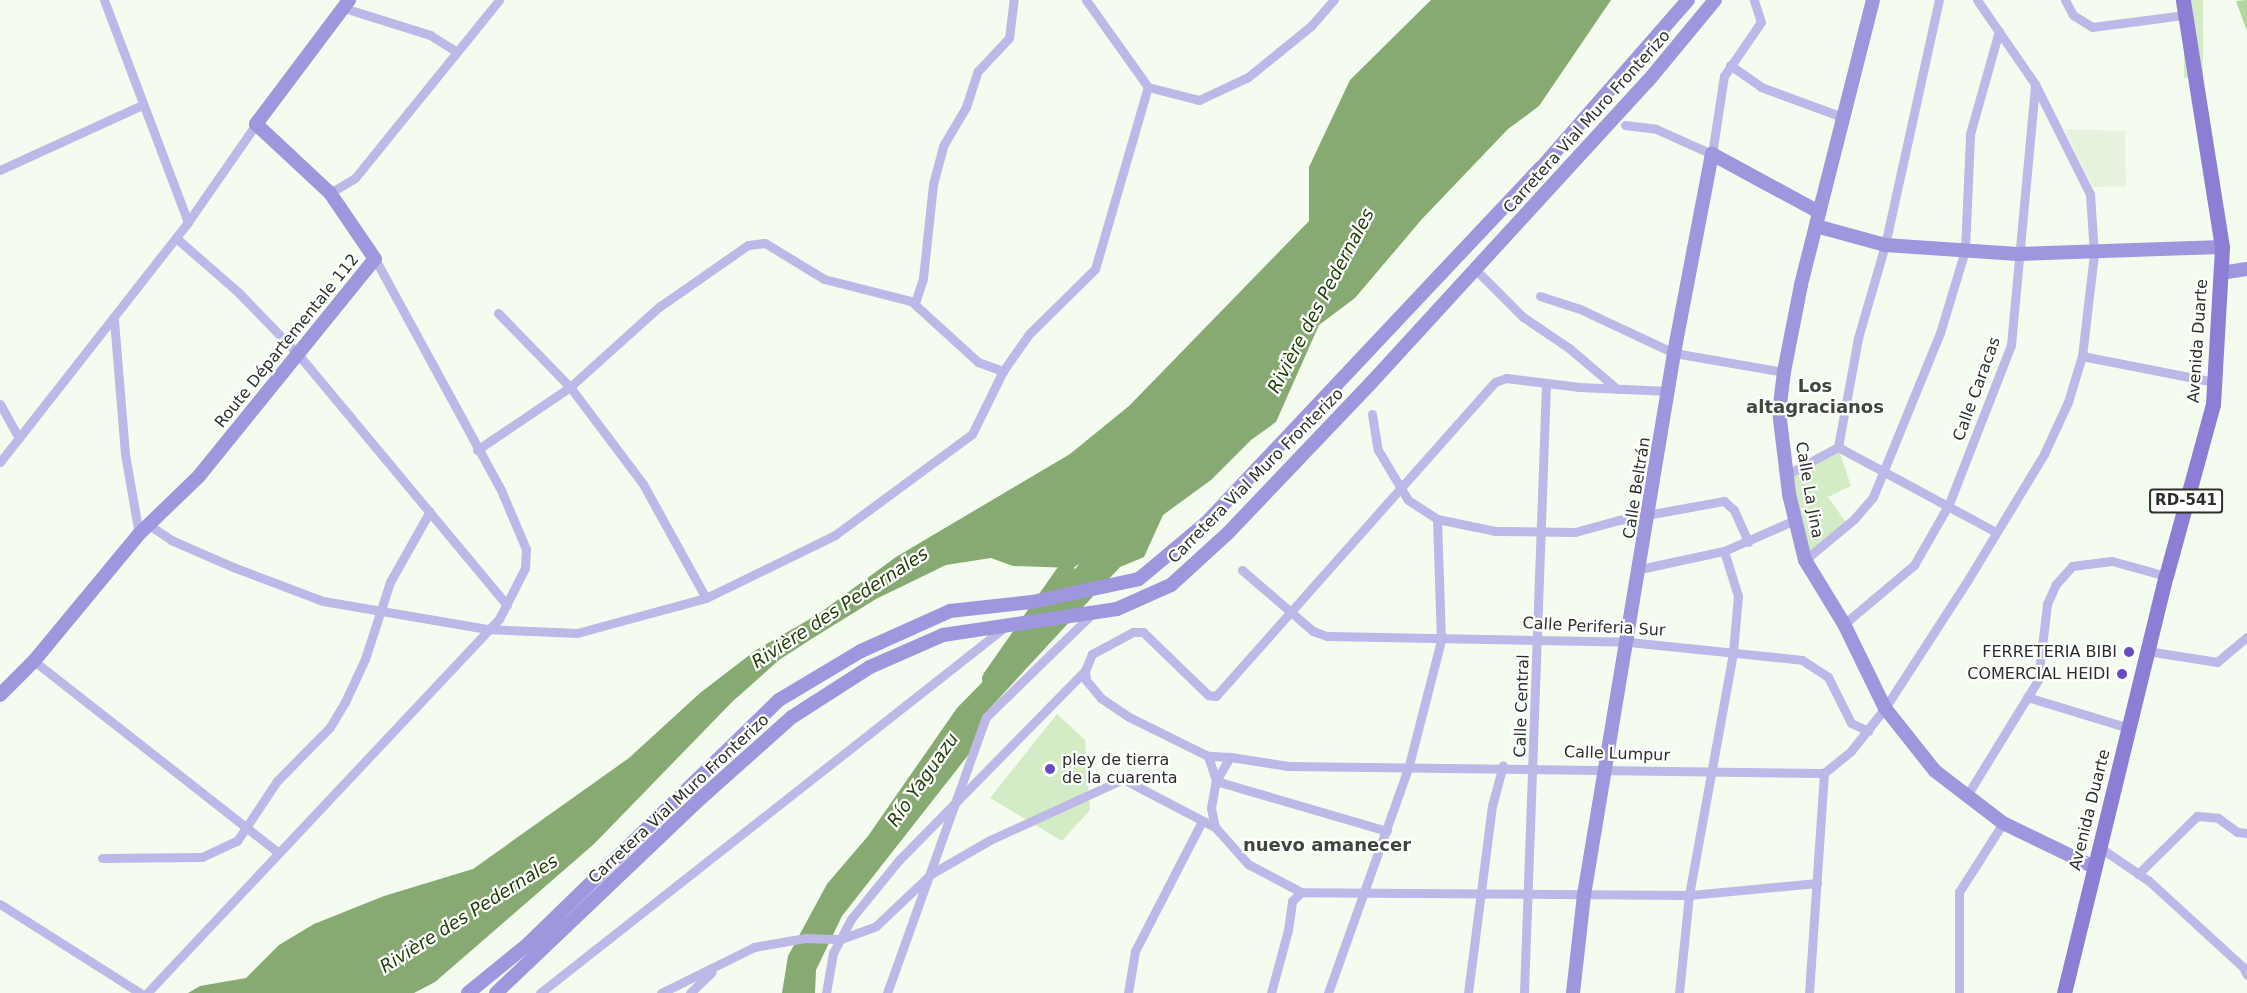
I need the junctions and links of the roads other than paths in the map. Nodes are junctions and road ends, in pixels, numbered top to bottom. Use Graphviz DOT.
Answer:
graph roads {
  1 [pos="104,0"];
  2 [pos="499,0"];
  3 [pos="1014,0"];
  4 [pos="1086,0"];
  5 [pos="1334,0"];
  6 [pos="1688,0"];
  7 [pos="1715,0"];
  8 [pos="1754,0"];
  9 [pos="1873,0"];
  10 [pos="1939,0"];
  11 [pos="1977,0"];
  12 [pos="2065,0"];
  13 [pos="346,4"];
  14 [pos="2184,8"];
  15 [pos="1999,31"];
  16 [pos="457,51"];
  17 [pos="1730,65"];
  18 [pos="2035,84"];
  19 [pos="1148,87"];
  20 [pos="142,105"];
  21 [pos="1842,117"];
  22 [pos="256,124"];
  23 [pos="1625,125"];
  24 [pos="1712,154"];
  25 [pos="0,170"];
  26 [pos="330,192"];
  27 [pos="1820,212"];
  28 [pos="188,222"];
  29 [pos="1816,226"];
  30 [pos="176,238"];
  31 [pos="1885,245"];
  32 [pos="2222,247"];
  33 [pos="1965,250"];
  34 [pos="2094,254"];
  35 [pos="2018,255"];
  36 [pos="375,259"];
  37 [pos="2247,268"];
  38 [pos="1476,270"];
  39 [pos="2221,273"];
  40 [pos="1540,296"];
  41 [pos="915,303"];
  42 [pos="498,313"];
  43 [pos="114,321"];
  44 [pos="297,353"];
  45 [pos="1674,353"];
  46 [pos="2082,356"];
  47 [pos="1003,371"];
  48 [pos="1784,372"];
  49 [pos="2214,382"];
  50 [pos="1546,384"];
  51 [pos="570,387"];
  52 [pos="1617,390"];
  53 [pos="1669,391"];
  54 [pos="0,404"];
  55 [pos="1372,414"];
  56 [pos="19,438"];
  57 [pos="1838,447"];
  58 [pos="477,450"];
  59 [pos="0,462"];
  60 [pos="1884,471"];
  61 [pos="1788,474"];
  62 [pos="1402,486"];
  63 [pos="1949,504"];
  64 [pos="430,511"];
  65 [pos="1650,515"];
  66 [pos="1437,519"];
  67 [pos="1795,520"];
  68 [pos="144,529"];
  69 [pos="1996,532"];
  70 [pos="1539,533"];
  71 [pos="1748,542"];
  72 [pos="1724,551"];
  73 [pos="1805,560"];
  74 [pos="1641,569"];
  75 [pos="1242,570"];
  76 [pos="2166,576"];
  77 [pos="706,598"];
  78 [pos="507,605"];
  79 [pos="380,611"];
  80 [pos="1290,612"];
  81 [pos="1092,614"];
  82 [pos="1009,623"];
  83 [pos="1844,624"];
  84 [pos="486,629"];
  85 [pos="2247,637"];
  86 [pos="1539,638"];
  87 [pos="1441,640"];
  88 [pos="1629,642"];
  89 [pos="2147,651"];
  90 [pos="1733,652"];
  91 [pos="34,661"];
  92 [pos="1085,671"];
  93 [pos="1,693"];
  94 [pos="2027,697"];
  95 [pos="1885,708"];
  96 [pos="2129,728"];
  97 [pos="1868,731"];
  98 [pos="1208,756"];
  99 [pos="1230,757"];
  100 [pos="1409,765"];
  101 [pos="1503,765"];
  102 [pos="1534,766"];
  103 [pos="1606,770"];
  104 [pos="1710,771"];
  105 [pos="1824,772"];
  106 [pos="1216,781"];
  107 [pos="1966,797"];
  108 [pos="1202,821"];
  109 [pos="2003,823"];
  110 [pos="1215,827"];
  111 [pos="248,828"];
  112 [pos="1387,831"];
  113 [pos="2247,833"];
  114 [pos="2099,847"];
  115 [pos="278,852"];
  116 [pos="102,858"];
  117 [pos="2094,867"];
  118 [pos="931,874"];
  119 [pos="2138,874"];
  120 [pos="1817,883"];
  121 [pos="1367,890"];
  122 [pos="1301,892"];
  123 [pos="1584,895"];
  124 [pos="1689,895"];
  125 [pos="1482,896"];
  126 [pos="1530,896"];
  127 [pos="0,904"];
  128 [pos="841,939"];
  129 [pos="721,964"];
  130 [pos="2247,975"];
  131 [pos="140,993"];
  132 [pos="147,993"];
  133 [pos="468,993"];
  134 [pos="496,993"];
  135 [pos="540,993"];
  136 [pos="661,993"];
  137 [pos="690,993"];
  138 [pos="825,993"];
  139 [pos="887,993"];
  140 [pos="1128,993"];
  141 [pos="1270,993"];
  142 [pos="1328,993"];
  143 [pos="1468,993"];
  144 [pos="1524,993"];
  145 [pos="1573,993"];
  146 [pos="1679,993"];
  147 [pos="1809,993"];
  148 [pos="1959,993"];
  149 [pos="2064,993"];
  1 -- 20 [label="street"];
  2 -- 16 [label="street"];
  3 -- 41 [label="street"];
  4 -- 19 [label="street"];
  5 -- 19 [label="street"];
  6 -- 133 [label="main road, Carretera Vial Muro Fronterizo"];
  7 -- 38 [label="main road, Carretera Vial Muro Fronterizo"];
  8 -- 17 [label="street, Calle Beltrán"];
  9 -- 21 [label="main road, Calle La Jina"];
  10 -- 31 [label="street"];
  11 -- 15 [label="street"];
  12 -- 14 [label="street"];
  13 -- 16 [label="street"];
  13 -- 22 [label="main road"];
  14 -- 32 [label="main road, Avenida Duarte / RD-541"];
  15 -- 18 [label="street"];
  15 -- 33 [label="street"];
  16 -- 26 [label="street"];
  17 -- 21 [label="street"];
  17 -- 24 [label="street, Calle Beltrán"];
  18 -- 34 [label="street"];
  18 -- 35 [label="street, Calle Caracas"];
  19 -- 47 [label="street"];
  20 -- 25 [label="street"];
  20 -- 28 [label="street"];
  21 -- 27 [label="main road, Calle La Jina"];
  22 -- 26 [label="main road, Route Départementale 112"];
  22 -- 28 [label="street"];
  23 -- 24 [label="street"];
  24 -- 27 [label="main road"];
  24 -- 45 [label="main road, Calle Beltrán"];
  26 -- 36 [label="main road, Route Départementale 112"];
  27 -- 29 [label="main road, Calle La Jina"];
  28 -- 30 [label="street"];
  29 -- 31 [label="main road"];
  29 -- 48 [label="main road, Calle La Jina"];
  30 -- 43 [label="street"];
  30 -- 44 [label="street"];
  31 -- 33 [label="main road"];
  31 -- 57 [label="street"];
  32 -- 34 [label="main road"];
  32 -- 39 [label="main road, Avenida Duarte / RD-541"];
  33 -- 35 [label="main road"];
  33 -- 60 [label="street"];
  34 -- 35 [label="main road"];
  34 -- 46 [label="street"];
  35 -- 63 [label="street, Calle Caracas"];
  36 -- 44 [label="main road, Route Départementale 112"];
  36 -- 58 [label="street"];
  37 -- 39 [label="main road"];
  38 -- 52 [label="street"];
  38 -- 81 [label="main road, Carretera Vial Muro Fronterizo"];
  39 -- 49 [label="main road, Avenida Duarte / RD-541"];
  40 -- 45 [label="street"];
  41 -- 47 [label="street"];
  41 -- 51 [label="street"];
  42 -- 51 [label="street"];
  43 -- 56 [label="street"];
  43 -- 68 [label="street"];
  44 -- 64 [label="street"];
  44 -- 68 [label="main road, Route Départementale 112"];
  45 -- 48 [label="street"];
  45 -- 53 [label="main road, Calle Beltrán"];
  46 -- 49 [label="street"];
  46 -- 69 [label="street"];
  47 -- 77 [label="street"];
  48 -- 61 [label="main road, Calle La Jina"];
  49 -- 76 [label="main road, Avenida Duarte / RD-541"];
  50 -- 52 [label="street"];
  50 -- 62 [label="street"];
  50 -- 70 [label="street, Calle Central"];
  51 -- 58 [label="street"];
  51 -- 77 [label="street"];
  52 -- 53 [label="street"];
  53 -- 65 [label="main road, Calle Beltrán"];
  54 -- 56 [label="street"];
  55 -- 62 [label="street"];
  56 -- 59 [label="street"];
  57 -- 60 [label="street"];
  57 -- 61 [label="street"];
  58 -- 78 [label="street"];
  60 -- 63 [label="street"];
  60 -- 73 [label="street"];
  61 -- 67 [label="main road, Calle La Jina"];
  62 -- 66 [label="street"];
  62 -- 80 [label="street"];
  63 -- 69 [label="street"];
  63 -- 83 [label="street, Calle Caracas"];
  64 -- 78 [label="street"];
  64 -- 79 [label="street"];
  65 -- 70 [label="street"];
  65 -- 71 [label="street"];
  65 -- 74 [label="main road, Calle Beltrán"];
  66 -- 70 [label="street"];
  66 -- 87 [label="street"];
  67 -- 71 [label="street"];
  67 -- 73 [label="main road, Calle La Jina"];
  68 -- 79 [label="street"];
  68 -- 91 [label="main road, Route Départementale 112"];
  69 -- 95 [label="street"];
  70 -- 86 [label="street, Calle Central"];
  71 -- 72 [label="street"];
  72 -- 74 [label="street"];
  72 -- 90 [label="street"];
  73 -- 83 [label="main road, Calle La Jina"];
  74 -- 88 [label="main road, Calle Beltrán"];
  75 -- 80 [label="street, Calle Periferia Sur"];
  76 -- 89 [label="main road, Avenida Duarte / RD-541"];
  76 -- 94 [label="street"];
  77 -- 84 [label="street"];
  78 -- 84 [label="street"];
  79 -- 84 [label="street"];
  79 -- 111 [label="street"];
  80 -- 87 [label="street, Calle Periferia Sur"];
  80 -- 92 [label="street"];
  81 -- 82 [label="main road, Carretera Vial Muro Fronterizo"];
  81 -- 118 [label="street"];
  82 -- 134 [label="main road, Carretera Vial Muro Fronterizo"];
  82 -- 135 [label="street"];
  83 -- 95 [label="main road, Calle La Jina"];
  84 -- 115 [label="street"];
  85 -- 89 [label="street"];
  86 -- 87 [label="street, Calle Periferia Sur"];
  86 -- 88 [label="street, Calle Periferia Sur"];
  86 -- 102 [label="street, Calle Central"];
  87 -- 100 [label="street"];
  88 -- 90 [label="street, Calle Periferia Sur"];
  88 -- 103 [label="main road, Calle Beltrán"];
  89 -- 96 [label="main road, Avenida Duarte / RD-541"];
  90 -- 97 [label="street, Calle Periferia Sur"];
  90 -- 104 [label="street"];
  91 -- 93 [label="main road, Route Départementale 112"];
  91 -- 111 [label="street"];
  92 -- 98 [label="street"];
  92 -- 128 [label="street"];
  94 -- 96 [label="street"];
  94 -- 107 [label="street"];
  95 -- 97 [label="street"];
  95 -- 107 [label="main road, Calle La Jina"];
  96 -- 114 [label="main road, Avenida Duarte / RD-541"];
  97 -- 105 [label="street"];
  98 -- 99 [label="street, Calle Lumpur"];
  98 -- 106 [label="street"];
  99 -- 100 [label="street, Calle Lumpur"];
  99 -- 106 [label="street"];
  100 -- 101 [label="street, Calle Lumpur"];
  100 -- 112 [label="street"];
  101 -- 102 [label="street, Calle Lumpur"];
  101 -- 125 [label="street"];
  102 -- 103 [label="street, Calle Lumpur"];
  102 -- 126 [label="street, Calle Central"];
  103 -- 104 [label="street, Calle Lumpur"];
  103 -- 123 [label="main road, Calle Beltrán"];
  104 -- 105 [label="street, Calle Lumpur"];
  104 -- 124 [label="street"];
  105 -- 120 [label="street"];
  106 -- 110 [label="street"];
  106 -- 112 [label="street"];
  107 -- 109 [label="main road, Calle La Jina"];
  108 -- 110 [label="street"];
  108 -- 118 [label="street"];
  108 -- 140 [label="street"];
  109 -- 117 [label="main road, Calle La Jina"];
  109 -- 148 [label="street"];
  110 -- 122 [label="street"];
  111 -- 115 [label="street"];
  111 -- 116 [label="street"];
  112 -- 121 [label="street"];
  113 -- 119 [label="street"];
  114 -- 117 [label="main road, Avenida Duarte / RD-541"];
  114 -- 119 [label="street"];
  115 -- 132 [label="street"];
  117 -- 149 [label="main road, Avenida Duarte / RD-541"];
  118 -- 128 [label="street"];
  118 -- 139 [label="street"];
  119 -- 130 [label="street"];
  120 -- 124 [label="street"];
  120 -- 147 [label="street"];
  121 -- 122 [label="street"];
  121 -- 125 [label="street"];
  121 -- 142 [label="street"];
  122 -- 141 [label="street"];
  123 -- 124 [label="street"];
  123 -- 126 [label="street"];
  123 -- 145 [label="main road, Calle Beltrán"];
  124 -- 146 [label="street"];
  125 -- 126 [label="street"];
  125 -- 143 [label="street"];
  126 -- 144 [label="street, Calle Central"];
  127 -- 131 [label="street"];
  128 -- 129 [label="street"];
  128 -- 138 [label="street"];
  129 -- 136 [label="street"];
  129 -- 137 [label="street"];
}
